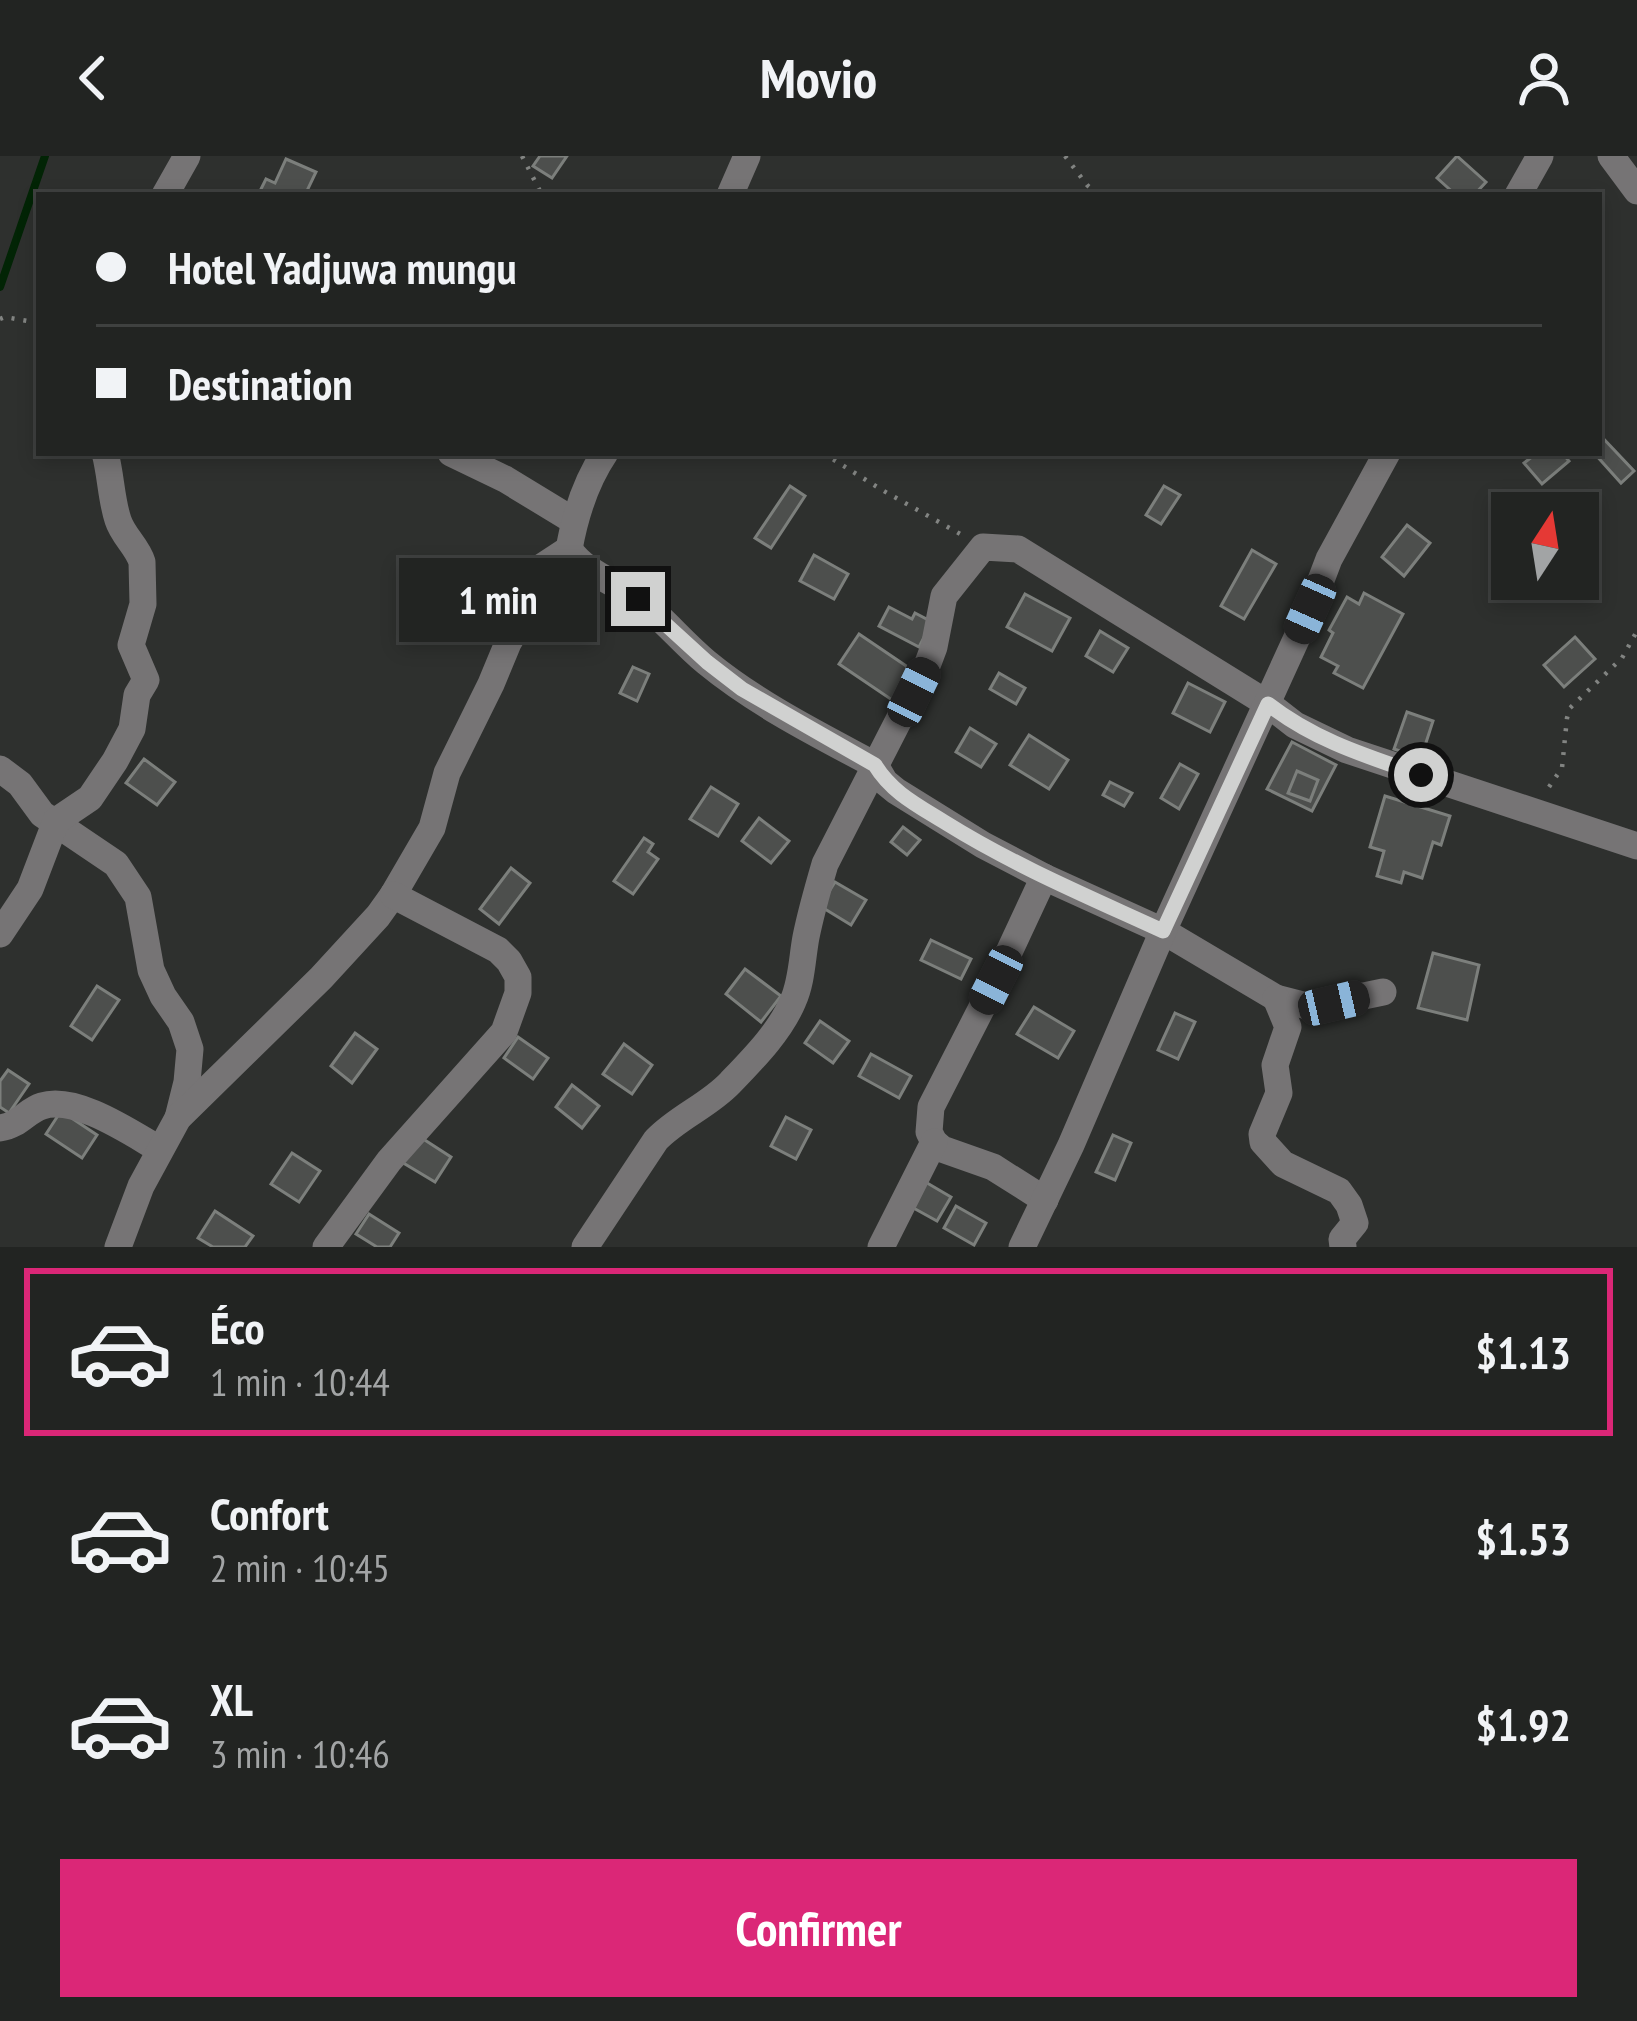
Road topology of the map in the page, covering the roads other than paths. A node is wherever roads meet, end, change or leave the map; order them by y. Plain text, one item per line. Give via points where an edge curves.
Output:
1 (187, 156) edge
2 (747, 156) edge
3 (1540, 156) edge
4 (1610, 156) edge
5 (1637, 191) edge
6 (167, 192) edge
7 (731, 192) edge
8 (1521, 192) edge
9 (106, 456) edge
10 (458, 456) edge
11 (602, 456) edge
12 (1385, 456) edge
13 (572, 535) junction
14 (1268, 704) junction
15 (875, 765) junction
16 (0, 770) edge
17 (90, 798) junction
18 (56, 821) junction
19 (1637, 846) edge
20 (110, 858) junction
21 (1044, 877) junction
22 (393, 895) junction
23 (1163, 931) junction
24 (0, 934) edge
25 (1383, 992) dead end
26 (1276, 998) junction
27 (178, 1118) junction
28 (0, 1128) edge
29 (934, 1142) junction
30 (159, 1149) junction
31 (1045, 1200) junction
32 (118, 1247) edge
33 (326, 1247) edge
34 (585, 1247) edge
35 (881, 1247) edge
36 (1022, 1247) edge
37 (1343, 1247) edge

1 - 6 street
2 - 7 street
3 - 8 street
4 - 5 street
9 - 17 street via 118,520 141,555 143,604 131,645 146,680 132,729
10 - 13 street via 505,479
11 - 13 street
12 - 14 street via 1329,559
13 - 15 street via 573,556 638,599 742,689
13 - 22 street via 530,583 523,617 447,773 432,828
14 - 15 street via 1018,549 983,547 944,596 928,663
14 - 19 street via 1347,750
14 - 23 street
15 - 21 street via 896,791
15 - 34 street via 825,864 784,1018 727,1087 656,1140
16 - 18 street
17 - 18 street
17 - 20 street
18 - 20 street
18 - 24 street via 30,890
20 - 27 street via 138,897 151,970 187,1034
21 - 23 street
21 - 29 street via 931,1107
22 - 27 street
22 - 33 street via 498,950 518,977 518,993 504,1032 388,1161
23 - 26 street
23 - 31 street
25 - 26 street via 1311,1007
26 - 37 street via 1288,1027 1263,1142 1283,1164 1340,1191 1355,1223
27 - 30 street
28 - 30 street via 60,1104
29 - 31 street
29 - 35 street
30 - 32 street
31 - 36 street

